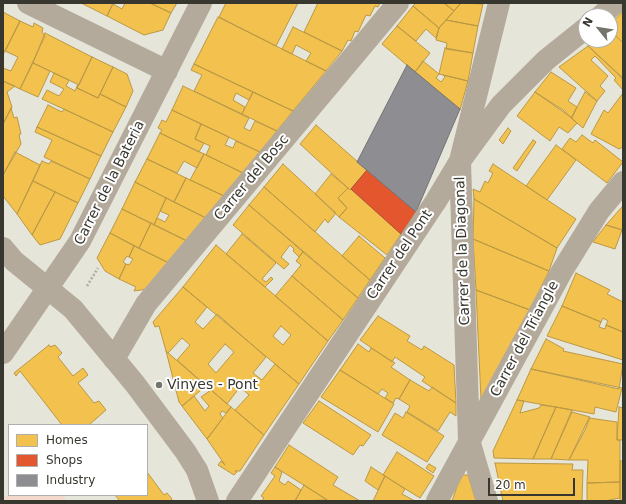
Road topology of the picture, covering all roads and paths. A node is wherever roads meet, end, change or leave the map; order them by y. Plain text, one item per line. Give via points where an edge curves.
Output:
1 (28, 3) edge
2 (201, 3) edge
3 (398, 3) edge
4 (498, 3) edge
5 (578, 34) edge
6 (167, 71) junction
7 (460, 161) junction
8 (623, 182) edge
9 (3, 248) edge
10 (48, 289) junction
11 (3, 353) edge
12 (114, 359) junction
13 (469, 440) junction
14 (208, 501) edge
15 (237, 501) edge
16 (437, 501) edge
17 (487, 501) edge

1 - 6 street
2 - 6 street, Carrer de la Bateria
3 - 12 street, Carrer del Bosc via 146,304
4 - 7 street, Carrer de la Diagonal
5 - 7 street, Carrer del Pont via 546,60 501,105
6 - 10 street, Carrer de la Bateria via 80,241
7 - 13 street, Carrer de la Diagonal
7 - 15 street, Carrer del Pont
8 - 13 street, Carrer del Triangle via 599,211 562,271
9 - 10 street via 14,262
10 - 11 street, Carrer de la Bateria
10 - 12 street via 73,309
12 - 14 street via 185,451 197,470
13 - 16 street, Carrer del Triangle
13 - 17 street, Carrer de la Diagonal

